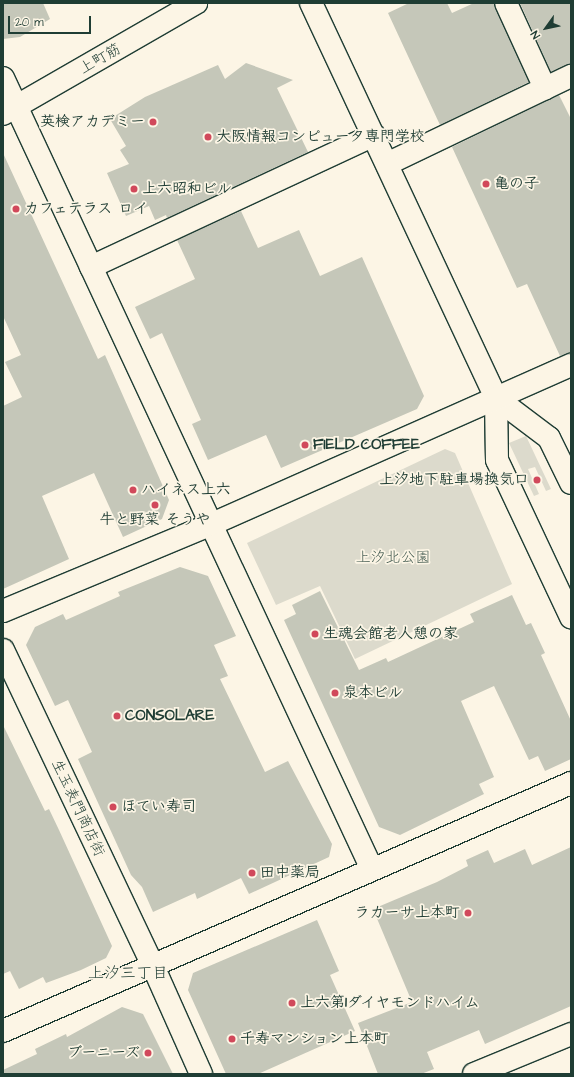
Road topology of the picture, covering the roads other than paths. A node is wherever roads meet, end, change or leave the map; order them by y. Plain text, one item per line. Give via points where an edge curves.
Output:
1 (196, 3) edge
2 (311, 3) edge
3 (506, 3) edge
4 (571, 76) edge
5 (3, 78) edge
6 (545, 88) junction
7 (9, 111) edge
8 (374, 135) junction
9 (387, 164) junction
10 (91, 267) junction
11 (571, 365) edge
12 (496, 398) junction
13 (571, 483) edge
14 (212, 524) junction
15 (3, 611) edge
16 (571, 617) edge
17 (3, 650) edge
18 (571, 782) edge
19 (371, 867) junction
20 (153, 966) junction
21 (3, 1031) edge
22 (571, 1034) edge
23 (201, 1074) edge
24 (474, 1074) edge

1 - 7 street, 上町筋
2 - 8 street
3 - 6 street
4 - 6 street
5 - 7 street
6 - 9 street
7 - 10 street
8 - 9 street
8 - 10 street
9 - 12 street
10 - 14 street
11 - 12 street
12 - 13 street via 549,438
12 - 14 street
12 - 16 street via 497,460
14 - 15 street
14 - 19 street
17 - 20 street, 生玉表門商店街
18 - 19 street
19 - 20 street
20 - 21 street
20 - 23 street, 生玉表門商店街
22 - 24 street

